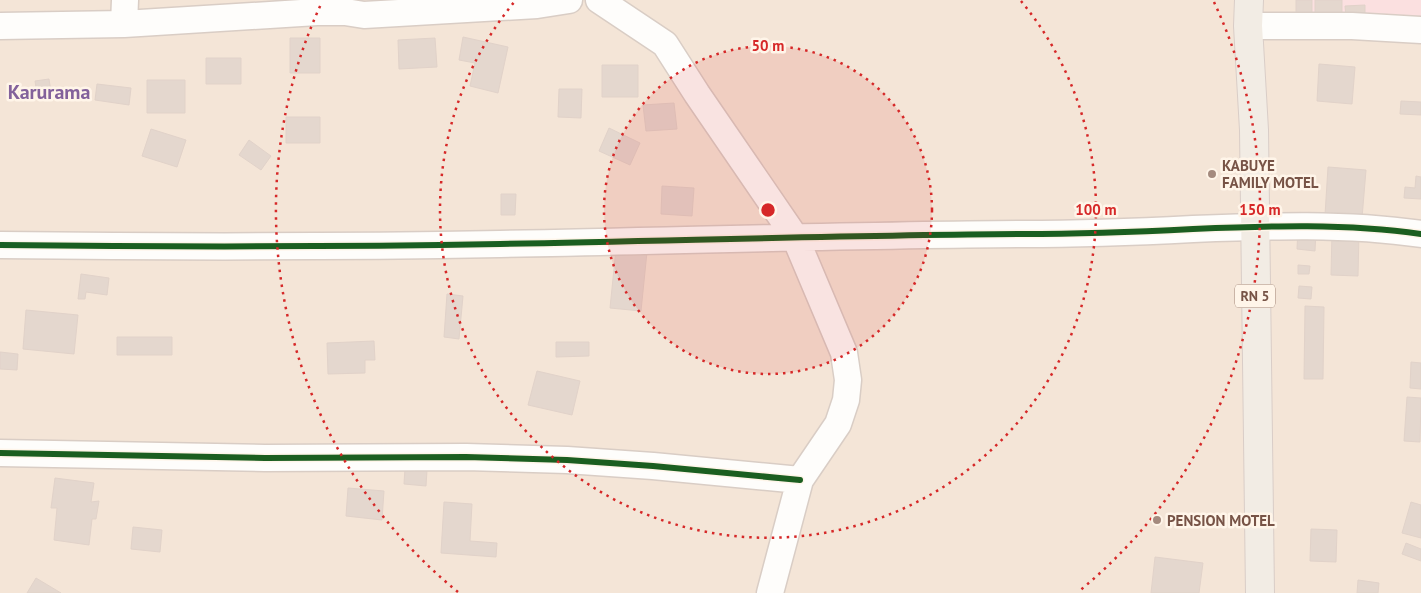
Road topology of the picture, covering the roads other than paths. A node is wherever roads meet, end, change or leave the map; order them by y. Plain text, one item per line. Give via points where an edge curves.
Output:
1 (569, 0) edge
2 (599, 0) edge
3 (345, 6) edge
4 (124, 12) edge
5 (1248, 13) edge
6 (0, 26) edge
7 (1421, 30) edge
8 (1254, 226) junction
9 (1421, 234) edge
10 (795, 237) junction
11 (0, 246) edge
12 (0, 453) edge
13 (800, 480) junction
14 (770, 593) edge
15 (1260, 593) edge

1 - 3 street via 537,5 364,15
2 - 10 street via 665,44
3 - 4 street
4 - 6 street
5 - 7 street via 1352,26
5 - 8 main road, RN 5 / RN 5 via 1254,130
8 - 9 street via 1375,228
8 - 10 street via 1083,234
8 - 15 main road, RN 5 / RN 5
10 - 11 street via 237,247
10 - 13 street via 844,353 848,380 838,424
12 - 13 street via 567,460
13 - 14 street

